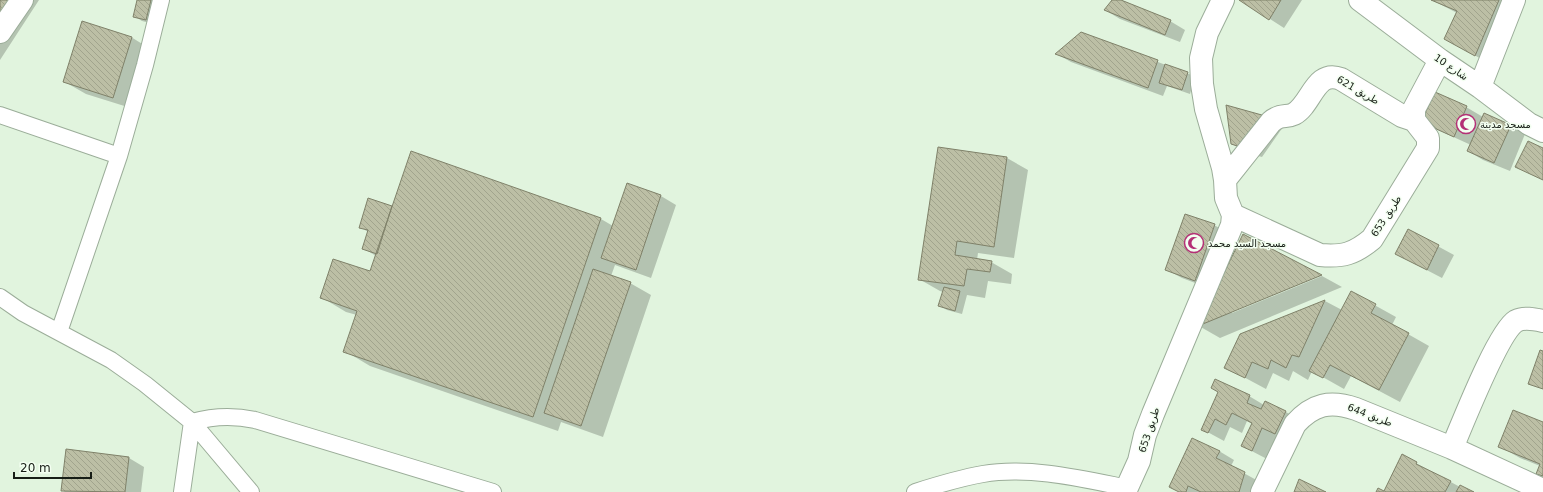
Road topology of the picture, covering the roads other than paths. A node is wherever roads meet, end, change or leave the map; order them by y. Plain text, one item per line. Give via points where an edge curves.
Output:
1 (22, 0) edge
2 (161, 0) edge
3 (1223, 0) edge
4 (1514, 0) edge
5 (1365, 1) edge
6 (0, 32) edge
7 (1440, 60) junction
8 (1480, 87) junction
9 (0, 115) edge
10 (1414, 120) junction
11 (1543, 131) edge
12 (119, 156) junction
13 (1226, 180) junction
14 (1233, 216) junction
15 (0, 297) edge
16 (1543, 321) edge
17 (59, 332) junction
18 (192, 422) junction
19 (1452, 448) junction
20 (1543, 490) edge
21 (1130, 491) edge
22 (182, 492) edge
23 (251, 492) edge
24 (493, 492) edge
25 (915, 492) edge
26 (1262, 492) edge

1 - 6 street
2 - 12 lane
3 - 13 street via 1207,33 1201,58 1206,109
4 - 8 street
5 - 7 street, شارع 10
7 - 8 street, شارع 10
7 - 10 street via 1414,109
8 - 11 street, شارع 10 via 1529,124
9 - 12 lane
10 - 13 street, طريق 621 via 1402,116 1340,78 1328,77 1320,82 1297,112 1278,116 1271,122
10 - 14 street, طريق 653 via 1428,138 1428,148 1372,239 1361,248 1341,256 1320,255
12 - 17 lane
13 - 14 street via 1226,198
14 - 21 street, طريق 653 via 1229,234 1145,435
15 - 17 lane
16 - 19 street via 1531,318 1516,321 1507,330
17 - 18 lane via 111,360
18 - 22 lane
18 - 23 lane
18 - 24 lane via 217,417 255,420
19 - 20 street, طريق 644
19 - 26 street, طريق 644 via 1345,405 1322,405 1302,416 1295,424
21 - 25 lane via 1090,481 1015,472 984,474

